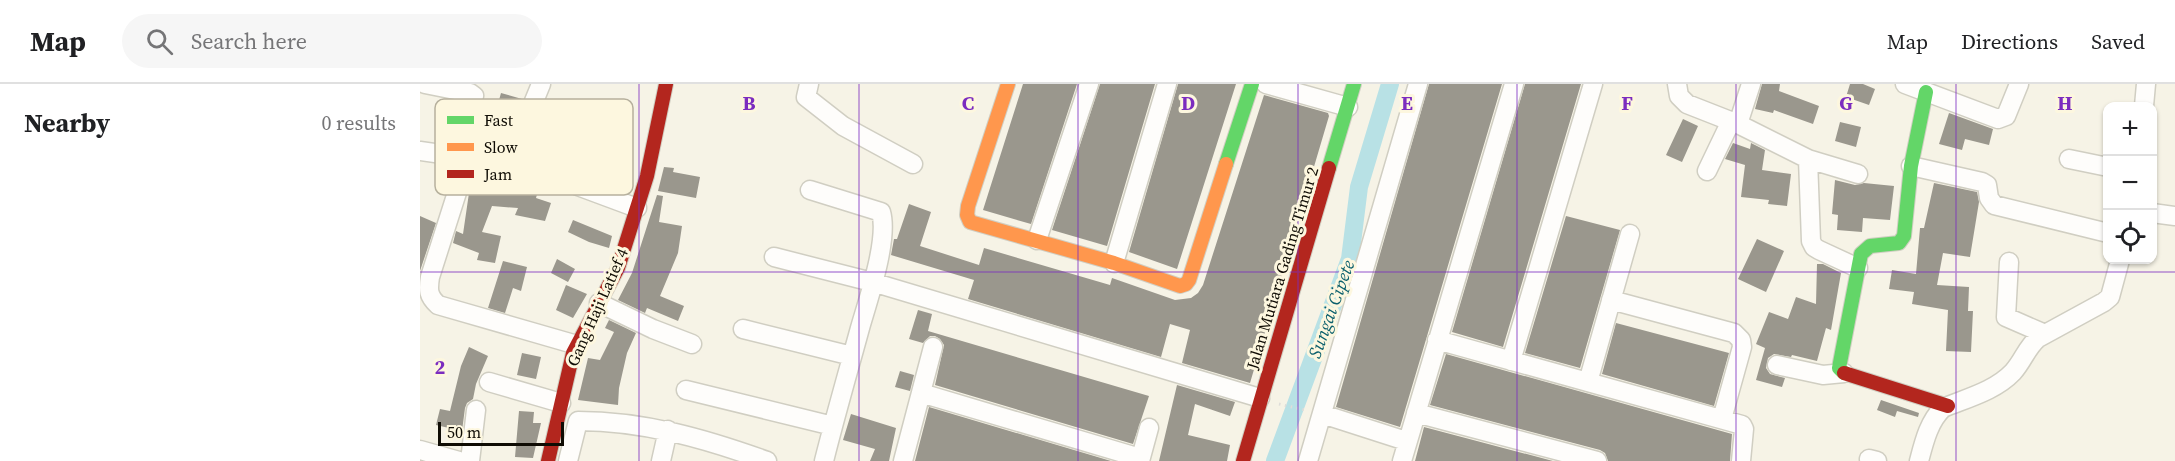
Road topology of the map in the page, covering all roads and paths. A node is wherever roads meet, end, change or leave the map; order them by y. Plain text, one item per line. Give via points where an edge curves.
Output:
1 (425, 84) edge
2 (541, 84) edge
3 (666, 84) edge
4 (809, 84) edge
5 (1008, 84) edge
6 (1089, 84) edge
7 (1167, 84) edge
8 (1252, 84) edge
9 (1266, 84) edge
10 (1354, 84) edge
11 (1418, 84) edge
12 (1514, 84) edge
13 (1593, 84) edge
14 (1677, 84) edge
15 (1751, 84) edge
16 (1905, 84) edge
17 (2019, 84) edge
18 (2146, 84) edge
19 (1926, 92) junction
20 (473, 99) edge
21 (535, 99) edge
22 (2144, 102) edge
23 (1348, 107) junction
24 (1734, 122) junction
25 (420, 151) edge
26 (435, 153) edge
27 (1808, 159) junction
28 (2069, 159) dead end
29 (913, 164) dead end
30 (1911, 166) junction
31 (2103, 166) edge
32 (1707, 171) dead end
33 (1858, 174) dead end
34 (810, 190) dead end
35 (452, 195) edge
36 (602, 195) edge
37 (637, 208) junction
38 (2157, 214) edge
39 (2175, 216) edge
40 (2103, 232) edge
41 (1630, 234) dead end
42 (1037, 240) junction
43 (774, 257) dead end
44 (2009, 262) dead end
45 (1114, 263) junction
46 (2119, 264) edge
47 (1858, 268) junction
48 (872, 282) junction
49 (1611, 300) junction
50 (599, 303) junction
51 (742, 330) dead end
52 (2044, 334) junction
53 (1437, 340) junction
54 (692, 344) dead end
55 (577, 345) junction
56 (933, 347) dead end
57 (852, 356) junction
58 (1511, 361) junction
59 (1777, 364) dead end
60 (1844, 373) junction
61 (489, 382) dead end
62 (1588, 382) junction
63 (686, 390) dead end
64 (921, 393) junction
65 (1265, 400) junction
66 (561, 403) junction
67 (1948, 406) junction
68 (476, 411) dead end
69 (1314, 412) junction
70 (1416, 413) junction
71 (1722, 419) junction
72 (833, 426) junction
73 (1149, 428) dead end
74 (668, 430) junction
75 (1406, 441) junction
76 (420, 450) edge
77 (746, 457) edge
78 (1140, 460) edge
79 (459, 461) edge
80 (470, 461) edge
81 (548, 461) edge
82 (568, 461) edge
83 (661, 461) edge
84 (767, 461) edge
85 (824, 461) edge
86 (903, 461) edge
87 (1243, 461) edge
88 (1308, 461) edge
89 (1402, 461) edge
90 (1597, 461) edge
91 (1741, 461) edge
92 (1919, 461) edge

1 - 20 street via 470,93
2 - 21 street
3 - 37 street, Gang Haji Latief 4
4 - 29 street via 806,97 843,126
5 - 42 street via 967,215 970,222
6 - 42 street
7 - 45 street
8 - 45 street via 1190,280 1180,286
9 - 23 street
10 - 23 street, Jalan Mutiara Gading Timur 2
11 - 69 street
12 - 53 street
13 - 58 street
14 - 24 street via 1679,96 1687,104
15 - 24 street
16 - 19 street
17 - 19 street via 2002,118
18 - 22 street
19 - 30 street
23 - 65 street, Jalan Mutiara Gading Timur 2
24 - 27 street
24 - 32 street
25 - 26 street
27 - 33 street
27 - 47 street via 1811,241 1819,250
28 - 31 street
30 - 40 street via 1982,182 1987,185 1994,205
30 - 47 street via 1902,240 1866,249
34 - 48 street via 881,212 883,231
35 - 55 street via 430,277 430,298 438,304
36 - 37 street
37 - 50 street, Gang Haji Latief 4 via 618,268
38 - 39 street
41 - 49 street
42 - 45 street
43 - 48 street
44 - 52 street via 2006,317
46 - 52 street via 2110,297
47 - 60 street via 1839,368
48 - 57 street
48 - 65 street
49 - 62 street
49 - 71 street via 1738,336 1742,347
50 - 54 street
50 - 55 street, Gang Haji Latief 4
51 - 57 street
52 - 67 street via 2031,344 2010,375 1987,390
53 - 58 street
53 - 70 street
55 - 66 street, Gang Haji Latief 4
56 - 64 street
57 - 72 street
58 - 62 street
59 - 60 street via 1823,375
60 - 67 street
61 - 66 street
62 - 71 street
63 - 72 street
64 - 78 street
64 - 86 street
65 - 69 path
65 - 87 street, Jalan Mutiara Gading Timur 2
66 - 81 street, Gang Haji Latief 4
67 - 92 street via 1938,412 1931,424
68 - 80 street
69 - 75 street
69 - 88 street
70 - 75 street
70 - 90 street
71 - 91 street via 1744,429
72 - 85 street
73 - 78 street
74 - 77 street via 707,440
74 - 82 street via 578,421
74 - 83 street
75 - 89 street
76 - 79 street
77 - 84 street

